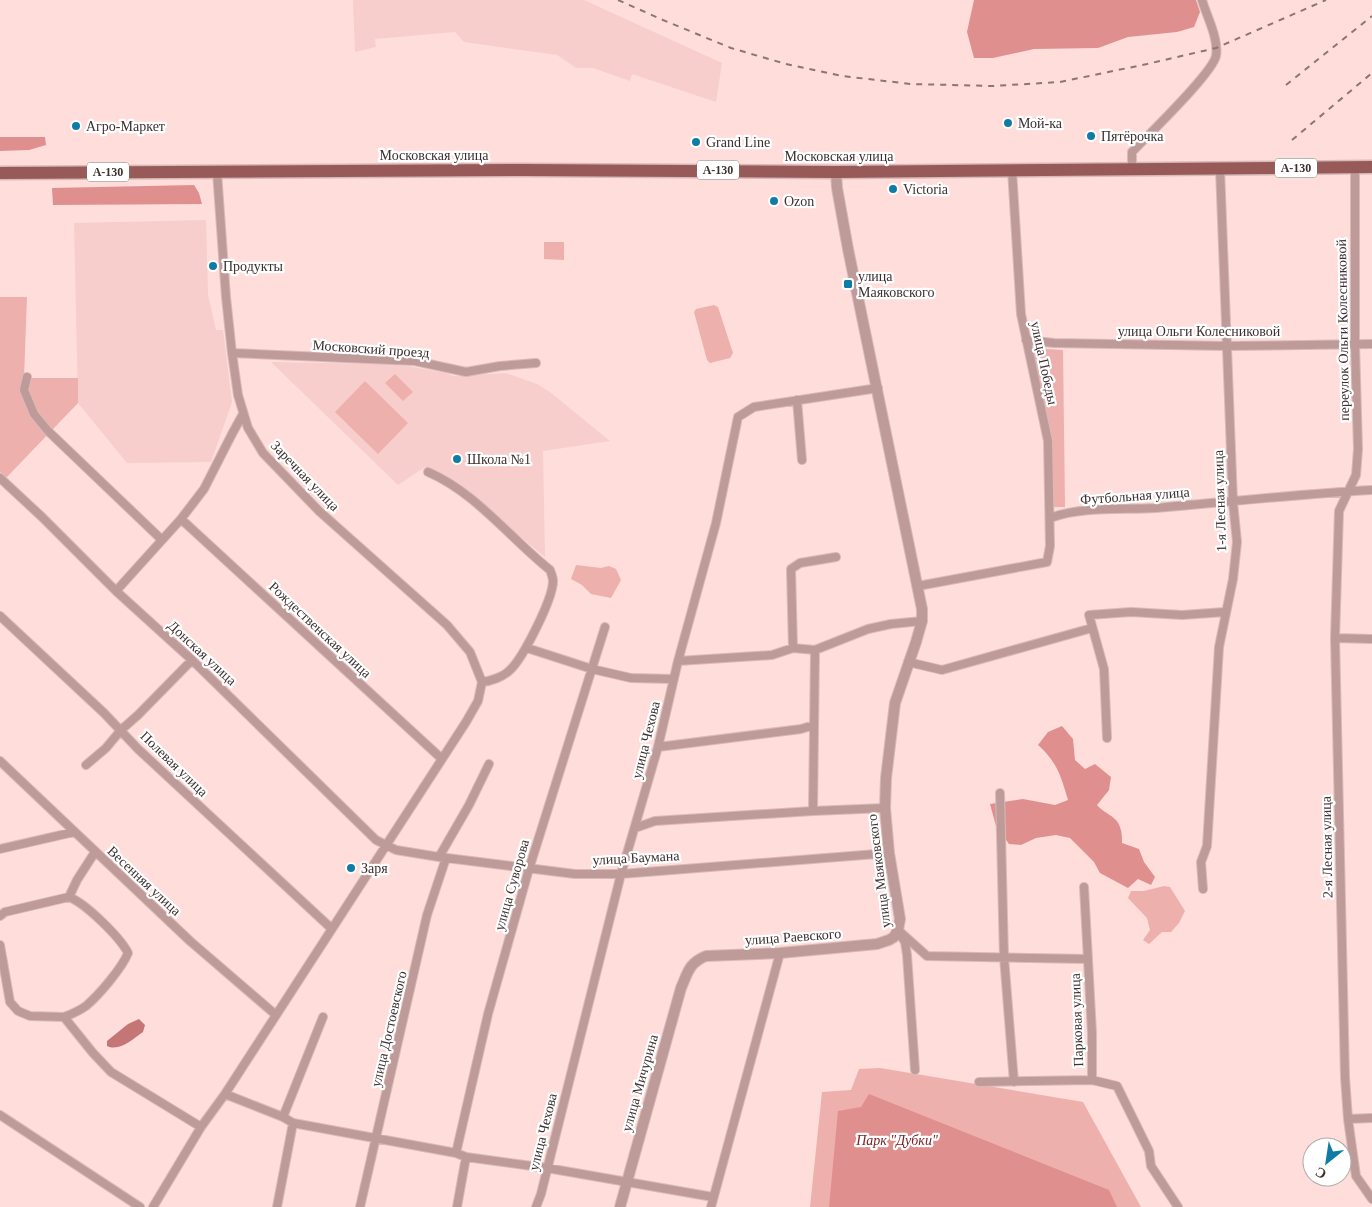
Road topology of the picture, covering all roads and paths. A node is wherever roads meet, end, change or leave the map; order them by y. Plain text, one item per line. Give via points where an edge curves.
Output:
1 (1202, 0) edge
2 (1355, 167) junction
3 (1372, 167) edge
4 (1132, 169) junction
5 (1220, 169) junction
6 (1012, 170) junction
7 (216, 172) junction
8 (836, 172) junction
9 (0, 173) edge
10 (1026, 340) junction
11 (1372, 344) edge
12 (1355, 345) junction
13 (1227, 346) junction
14 (232, 353) junction
15 (536, 363) dead end
16 (27, 377) dead end
17 (878, 388) junction
18 (797, 400) junction
19 (243, 414) junction
20 (802, 460) dead end
21 (428, 472) dead end
22 (1, 480) edge
23 (1372, 490) edge
24 (1349, 491) junction
25 (1233, 502) junction
26 (1050, 518) junction
27 (181, 519) junction
28 (161, 539) junction
29 (836, 557) dead end
30 (918, 586) junction
31 (116, 590) junction
32 (1225, 612) junction
33 (0, 616) edge
34 (922, 621) junction
35 (604, 627) dead end
36 (1092, 628) junction
37 (1335, 638) junction
38 (1372, 639) edge
39 (527, 648) junction
40 (792, 648) junction
41 (815, 650) junction
42 (192, 660) junction
43 (678, 660) junction
44 (908, 662) junction
45 (592, 669) junction
46 (673, 679) junction
47 (482, 682) junction
48 (814, 724) junction
49 (121, 730) junction
50 (1107, 738) dead end
51 (658, 746) junction
52 (442, 760) junction
53 (0, 761) edge
54 (489, 764) dead end
55 (86, 765) dead end
56 (1000, 793) dead end
57 (885, 808) junction
58 (813, 811) junction
59 (636, 828) junction
60 (74, 832) junction
61 (386, 845) junction
62 (0, 849) edge
63 (95, 852) junction
64 (889, 853) junction
65 (443, 857) junction
66 (529, 869) junction
67 (621, 874) junction
68 (1084, 887) dead end
69 (1203, 889) dead end
70 (69, 897) junction
71 (0, 916) edge
72 (332, 929) junction
73 (898, 930) junction
74 (0, 945) edge
75 (780, 953) junction
76 (1004, 957) junction
77 (1088, 959) junction
78 (689, 968) joint
79 (276, 1015) junction
80 (323, 1016) dead end
81 (64, 1017) junction
82 (914, 1070) dead end
83 (1092, 1080) junction
84 (979, 1082) dead end
85 (1014, 1082) junction
86 (225, 1094) junction
87 (0, 1115) edge
88 (283, 1117) junction
89 (1372, 1118) edge
90 (1348, 1119) junction
91 (293, 1123) junction
92 (201, 1127) junction
93 (376, 1138) junction
94 (456, 1153) junction
95 (466, 1157) junction
96 (547, 1168) junction
97 (627, 1181) junction
98 (713, 1197) junction
99 (1372, 1199) edge
100 (140, 1207) edge
101 (153, 1207) edge
102 (277, 1207) edge
103 (360, 1207) edge
104 (457, 1207) edge
105 (536, 1207) edge
106 (620, 1207) edge
107 (711, 1207) edge
108 (1178, 1207) edge

1 - 4 street via 1216,48 1213,65 1132,152
2 - 3 main road, Московская улица / А-130
2 - 5 main road, Московская улица / А-130
2 - 12 street, переулок Ольги Колесниковой
4 - 5 main road, Московская улица / А-130
4 - 6 main road, Московская улица / А-130
5 - 13 street, 1-я Лесная улица
6 - 8 main road, Московская улица / А-130
6 - 10 street, улица Победы via 1020,304
7 - 8 main road, Московская улица / А-130
7 - 9 main road, А-130
7 - 14 street, Заречная улица
8 - 17 street, улица Маяковского via 848,249
10 - 13 street, улица Ольги Колесниковой
10 - 26 street, улица Победы via 1048,441
11 - 12 street, улица Ольги Колесниковой
12 - 13 street, улица Ольги Колесниковой
12 - 24 street, переулок Ольги Колесниковой via 1358,450 1356,475
13 - 25 street, 1-я Лесная улица
14 - 15 street, Московский проезд via 415,362 466,372
14 - 19 street, Заречная улица
16 - 28 street via 24,390 34,414 48,431
17 - 18 street, улица Чехова
17 - 30 street, улица Маяковского
18 - 20 street
18 - 43 street, улица Чехова via 754,407 738,417 716,523
19 - 27 street via 204,489
19 - 47 street, Заречная улица via 263,453 319,511 447,625 470,652
21 - 39 street via 447,480 550,570 554,580 551,591
22 - 31 street, Донская улица
23 - 24 street, Футбольная улица
24 - 25 street, Футбольная улица
24 - 37 street, 2-я Лесная улица via 1339,511
25 - 26 street, Футбольная улица via 1087,511
25 - 32 street, 1-я Лесная улица via 1237,542
26 - 30 street, улица Победы via 1047,562
27 - 28 street
27 - 52 street, Рождественская улица
28 - 31 street
29 - 40 street via 800,563 790,569
30 - 34 street, улица Маяковского
31 - 42 street, Донская улица
32 - 36 street via 1089,615
32 - 69 street, 1-я Лесная улица via 1219,647 1207,846 1201,862
33 - 49 street, Полевая улица
34 - 41 street via 868,629
34 - 44 street, улица Маяковского
35 - 45 street, улица Суворова
36 - 44 street via 942,670
36 - 50 street via 1104,669
37 - 38 street
37 - 90 street, 2-я Лесная улица
39 - 45 street
39 - 47 street via 509,671 491,682
40 - 41 street
40 - 43 street via 772,654
41 - 48 street
42 - 49 street
42 - 61 street, Донская улица via 376,840
43 - 46 street, улица Чехова
44 - 57 street, улица Маяковского via 895,703
45 - 46 street via 631,678
45 - 66 street, улица Суворова
46 - 51 street, улица Чехова
47 - 52 street via 478,701
48 - 51 street via 801,729
48 - 58 street
49 - 55 street
49 - 72 street, Полевая улица
51 - 59 street, улица Чехова
52 - 61 street
53 - 60 street, Весенняя улица
54 - 65 street, улица Достоевского
56 - 76 street
57 - 58 street
57 - 64 street, улица Маяковского
58 - 59 street via 655,821
59 - 67 street, улица Чехова
60 - 62 street
60 - 63 street, Весенняя улица
61 - 65 street, улица Баумана via 396,850
61 - 72 street
63 - 70 street
63 - 79 street, Весенняя улица via 190,941
64 - 67 street, улица Баумана
64 - 73 street, улица Маяковского via 900,919
65 - 66 street, улица Баумана
65 - 93 street, улица Достоевского
66 - 67 street, улица Баумана
66 - 94 street, улица Суворова via 488,1014
67 - 96 street, улица Чехова
68 - 77 street, Парковая улица
70 - 71 street via 5,912
70 - 81 street via 77,900 123,943 128,953 93,998
72 - 79 street
73 - 75 street, улица Раевского via 894,937 876,944
73 - 76 street via 927,956
73 - 82 street, улица Маяковского via 905,942 907,955
74 - 81 street via 10,1002 30,1016
75 - 78 street, улица Раевского via 706,956
75 - 98 street
76 - 77 street
76 - 85 street
77 - 83 street, Парковая улица
78 - 97 street, улица Мичурина
79 - 86 street
80 - 88 street
81 - 92 street via 111,1072
83 - 85 street
83 - 108 street, Парковая улица via 1117,1086 1149,1151 1151,1166
84 - 85 street
86 - 88 street
86 - 92 street
87 - 100 street
88 - 91 street
89 - 90 street
90 - 99 street, 2-я Лесная улица via 1356,1176
91 - 93 street
91 - 102 street
92 - 101 street
93 - 94 street
93 - 103 street, улица Достоевского
94 - 95 street
95 - 96 street
95 - 104 street
96 - 97 street
96 - 105 street, улица Чехова
97 - 98 street
97 - 106 street, улица Мичурина
98 - 107 street

